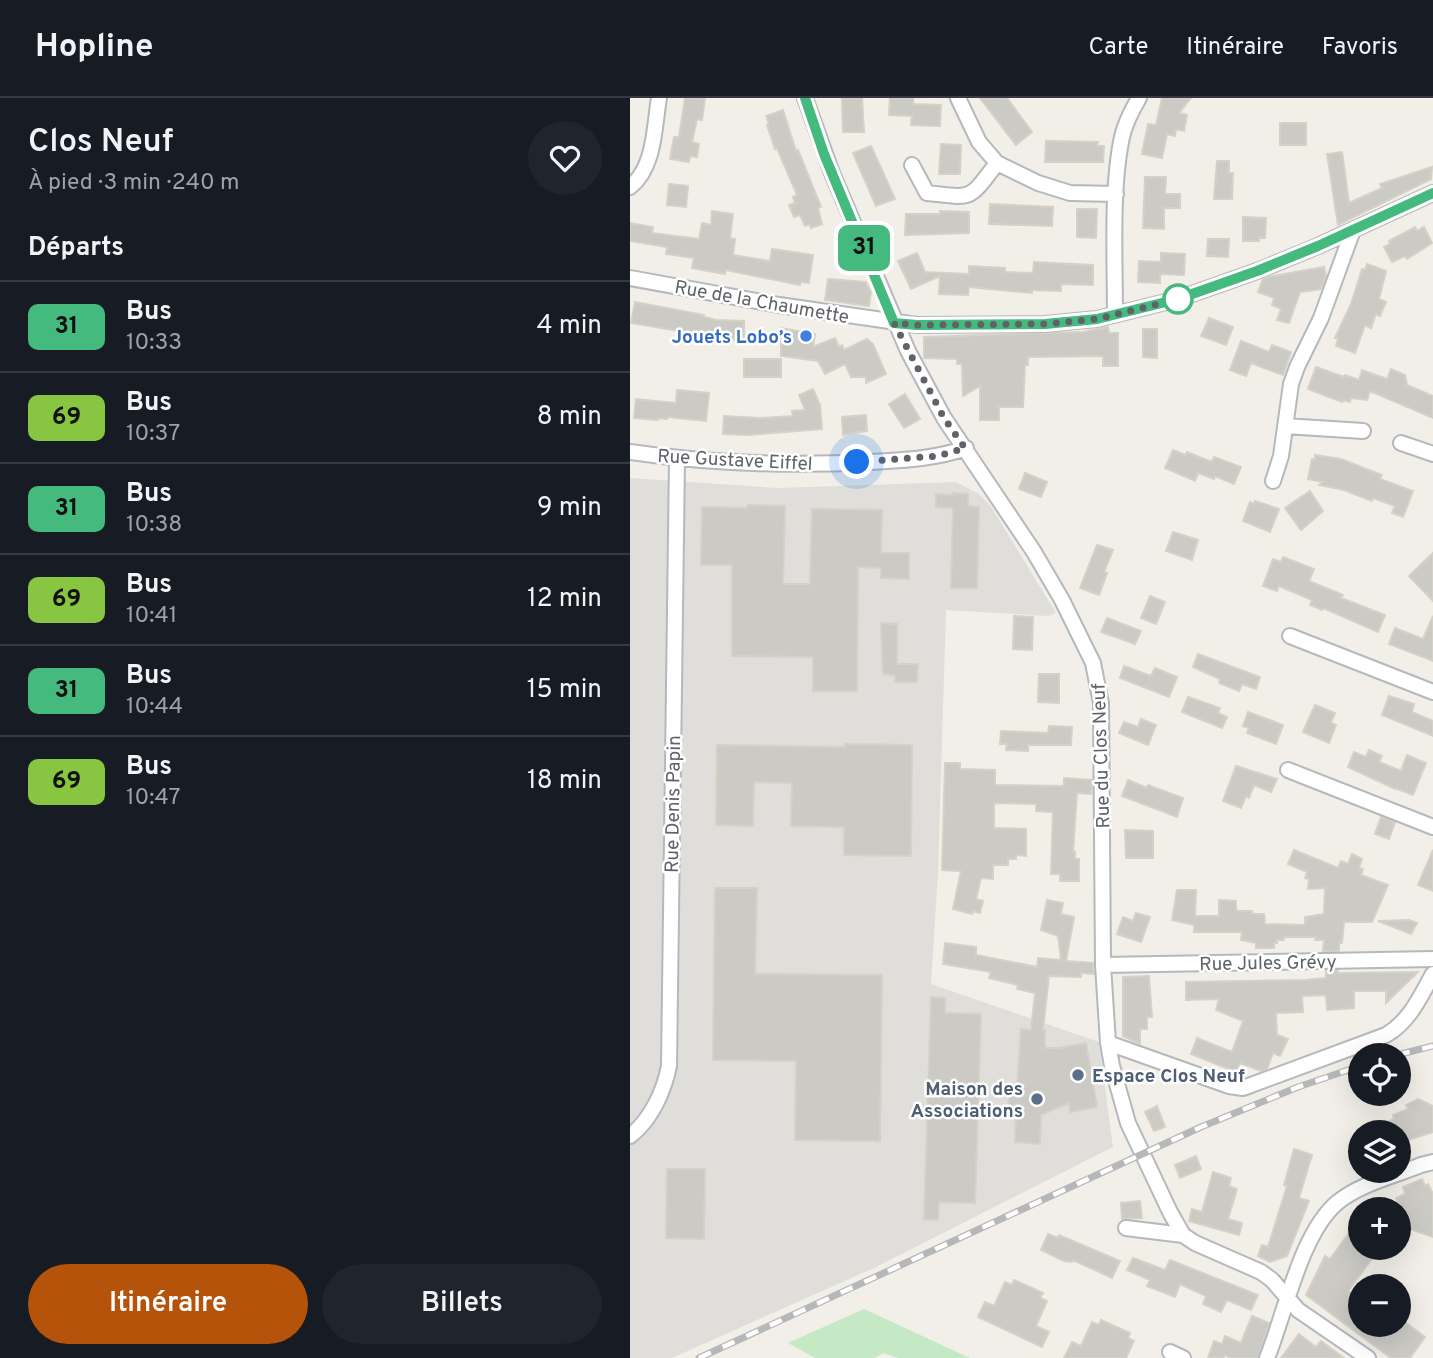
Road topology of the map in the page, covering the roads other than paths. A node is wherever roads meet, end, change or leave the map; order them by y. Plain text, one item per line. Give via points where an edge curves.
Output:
1 (659, 98) edge
2 (805, 98) edge
3 (958, 98) edge
4 (1139, 98) edge
5 (997, 163) junction
6 (912, 165) dead end
7 (630, 187) edge
8 (1433, 193) edge
9 (1116, 194) junction
10 (1353, 230) junction
11 (630, 278) edge
12 (1115, 314) junction
13 (894, 323) junction
14 (1285, 426) junction
15 (1363, 431) dead end
16 (1401, 443) dead end
17 (965, 448) junction
18 (630, 452) edge
19 (1433, 454) edge
20 (677, 459) junction
21 (1273, 481) dead end
22 (1290, 636) dead end
23 (1433, 692) edge
24 (1287, 769) dead end
25 (1433, 827) edge
26 (1433, 959) edge
27 (1103, 965) junction
28 (1433, 974) edge
29 (1108, 1043) junction
30 (630, 1136) edge
31 (1433, 1162) edge
32 (1126, 1228) dead end
33 (1183, 1235) junction
34 (1288, 1299) junction
35 (1267, 1358) edge
36 (1368, 1358) edge

1 - 7 street via 649,161
2 - 13 street, Rue du Clos Neuf
3 - 5 street via 979,142
4 - 9 street via 1122,137
5 - 6 street via 975,192 965,197 927,193
5 - 9 street via 1070,194
8 - 10 street, Rue de la Chaumette
9 - 12 street
10 - 12 street, Rue de la Chaumette via 1237,279
10 - 14 street via 1297,367
11 - 13 street, Rue de la Chaumette
12 - 13 street, Rue de la Chaumette via 1045,324
13 - 17 street, Rue du Clos Neuf
14 - 15 street
14 - 21 street
16 - 19 street
17 - 20 street, Rue Gustave Eiffel via 938,456 834,464
17 - 27 street, Rue du Clos Neuf via 1034,552 1087,647 1097,675 1102,741
18 - 20 street, Rue Gustave Eiffel
20 - 30 street, Rue Denis Papin via 668,1066 655,1105
22 - 23 street
24 - 25 street
26 - 27 street, Rue Jules Grévy
27 - 29 street, Rue du Clos Neuf
28 - 29 street via 1404,1023 1386,1035 1243,1088
29 - 33 street, Rue du Clos Neuf via 1119,1097
31 - 34 street via 1351,1193 1329,1210 1308,1245
32 - 33 street
33 - 34 street via 1261,1272
34 - 35 street
34 - 36 street

